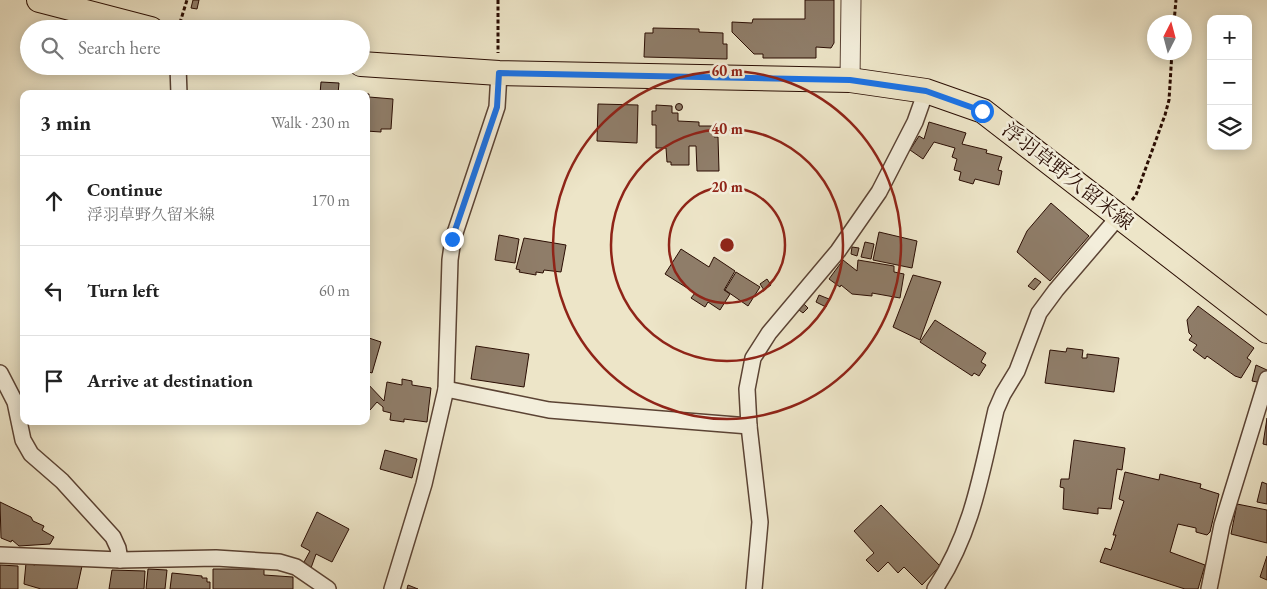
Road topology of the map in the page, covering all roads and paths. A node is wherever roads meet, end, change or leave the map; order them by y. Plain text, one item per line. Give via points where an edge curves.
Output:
1 (39, 0) edge
2 (187, 0) edge
3 (498, 0) edge
4 (851, 0) edge
5 (1176, 0) edge
6 (1175, 15) edge
7 (116, 20) edge
8 (181, 20) edge
9 (1172, 60) edge
10 (370, 65) edge
11 (499, 73) junction
12 (178, 75) edge
13 (850, 80) junction
14 (179, 90) edge
15 (926, 91) junction
16 (1120, 215) junction
17 (1267, 331) edge
18 (0, 373) edge
19 (1267, 379) edge
20 (446, 389) junction
21 (19, 401) edge
22 (21, 425) edge
23 (749, 426) junction
24 (0, 555) edge
25 (120, 560) junction
26 (328, 589) edge
27 (392, 589) edge
28 (754, 589) edge
29 (935, 589) edge
30 (1209, 589) edge

1 - 7 main road
2 - 8 path
3 - 11 path
4 - 13 street
5 - 6 path
9 - 16 path via 1165,115 1136,195
10 - 11 main road, 浮羽草野久留米線
11 - 13 main road, 浮羽草野久留米線
11 - 20 street via 497,107 452,239
12 - 14 street
13 - 15 main road, 浮羽草野久留米線
15 - 16 main road, 浮羽草野久留米線 via 982,111
15 - 23 street via 915,122 879,192 838,251 769,333 753,358 747,389
16 - 17 main road, 浮羽草野久留米線
16 - 29 street via 1039,313 1017,372 996,410 964,538
18 - 21 street
19 - 30 street via 1222,525
20 - 23 street via 549,410
20 - 27 street via 424,484
22 - 25 street via 23,440 31,454 62,481 113,537
23 - 28 street via 760,522
24 - 25 street
25 - 26 street via 216,558 279,562 296,567

